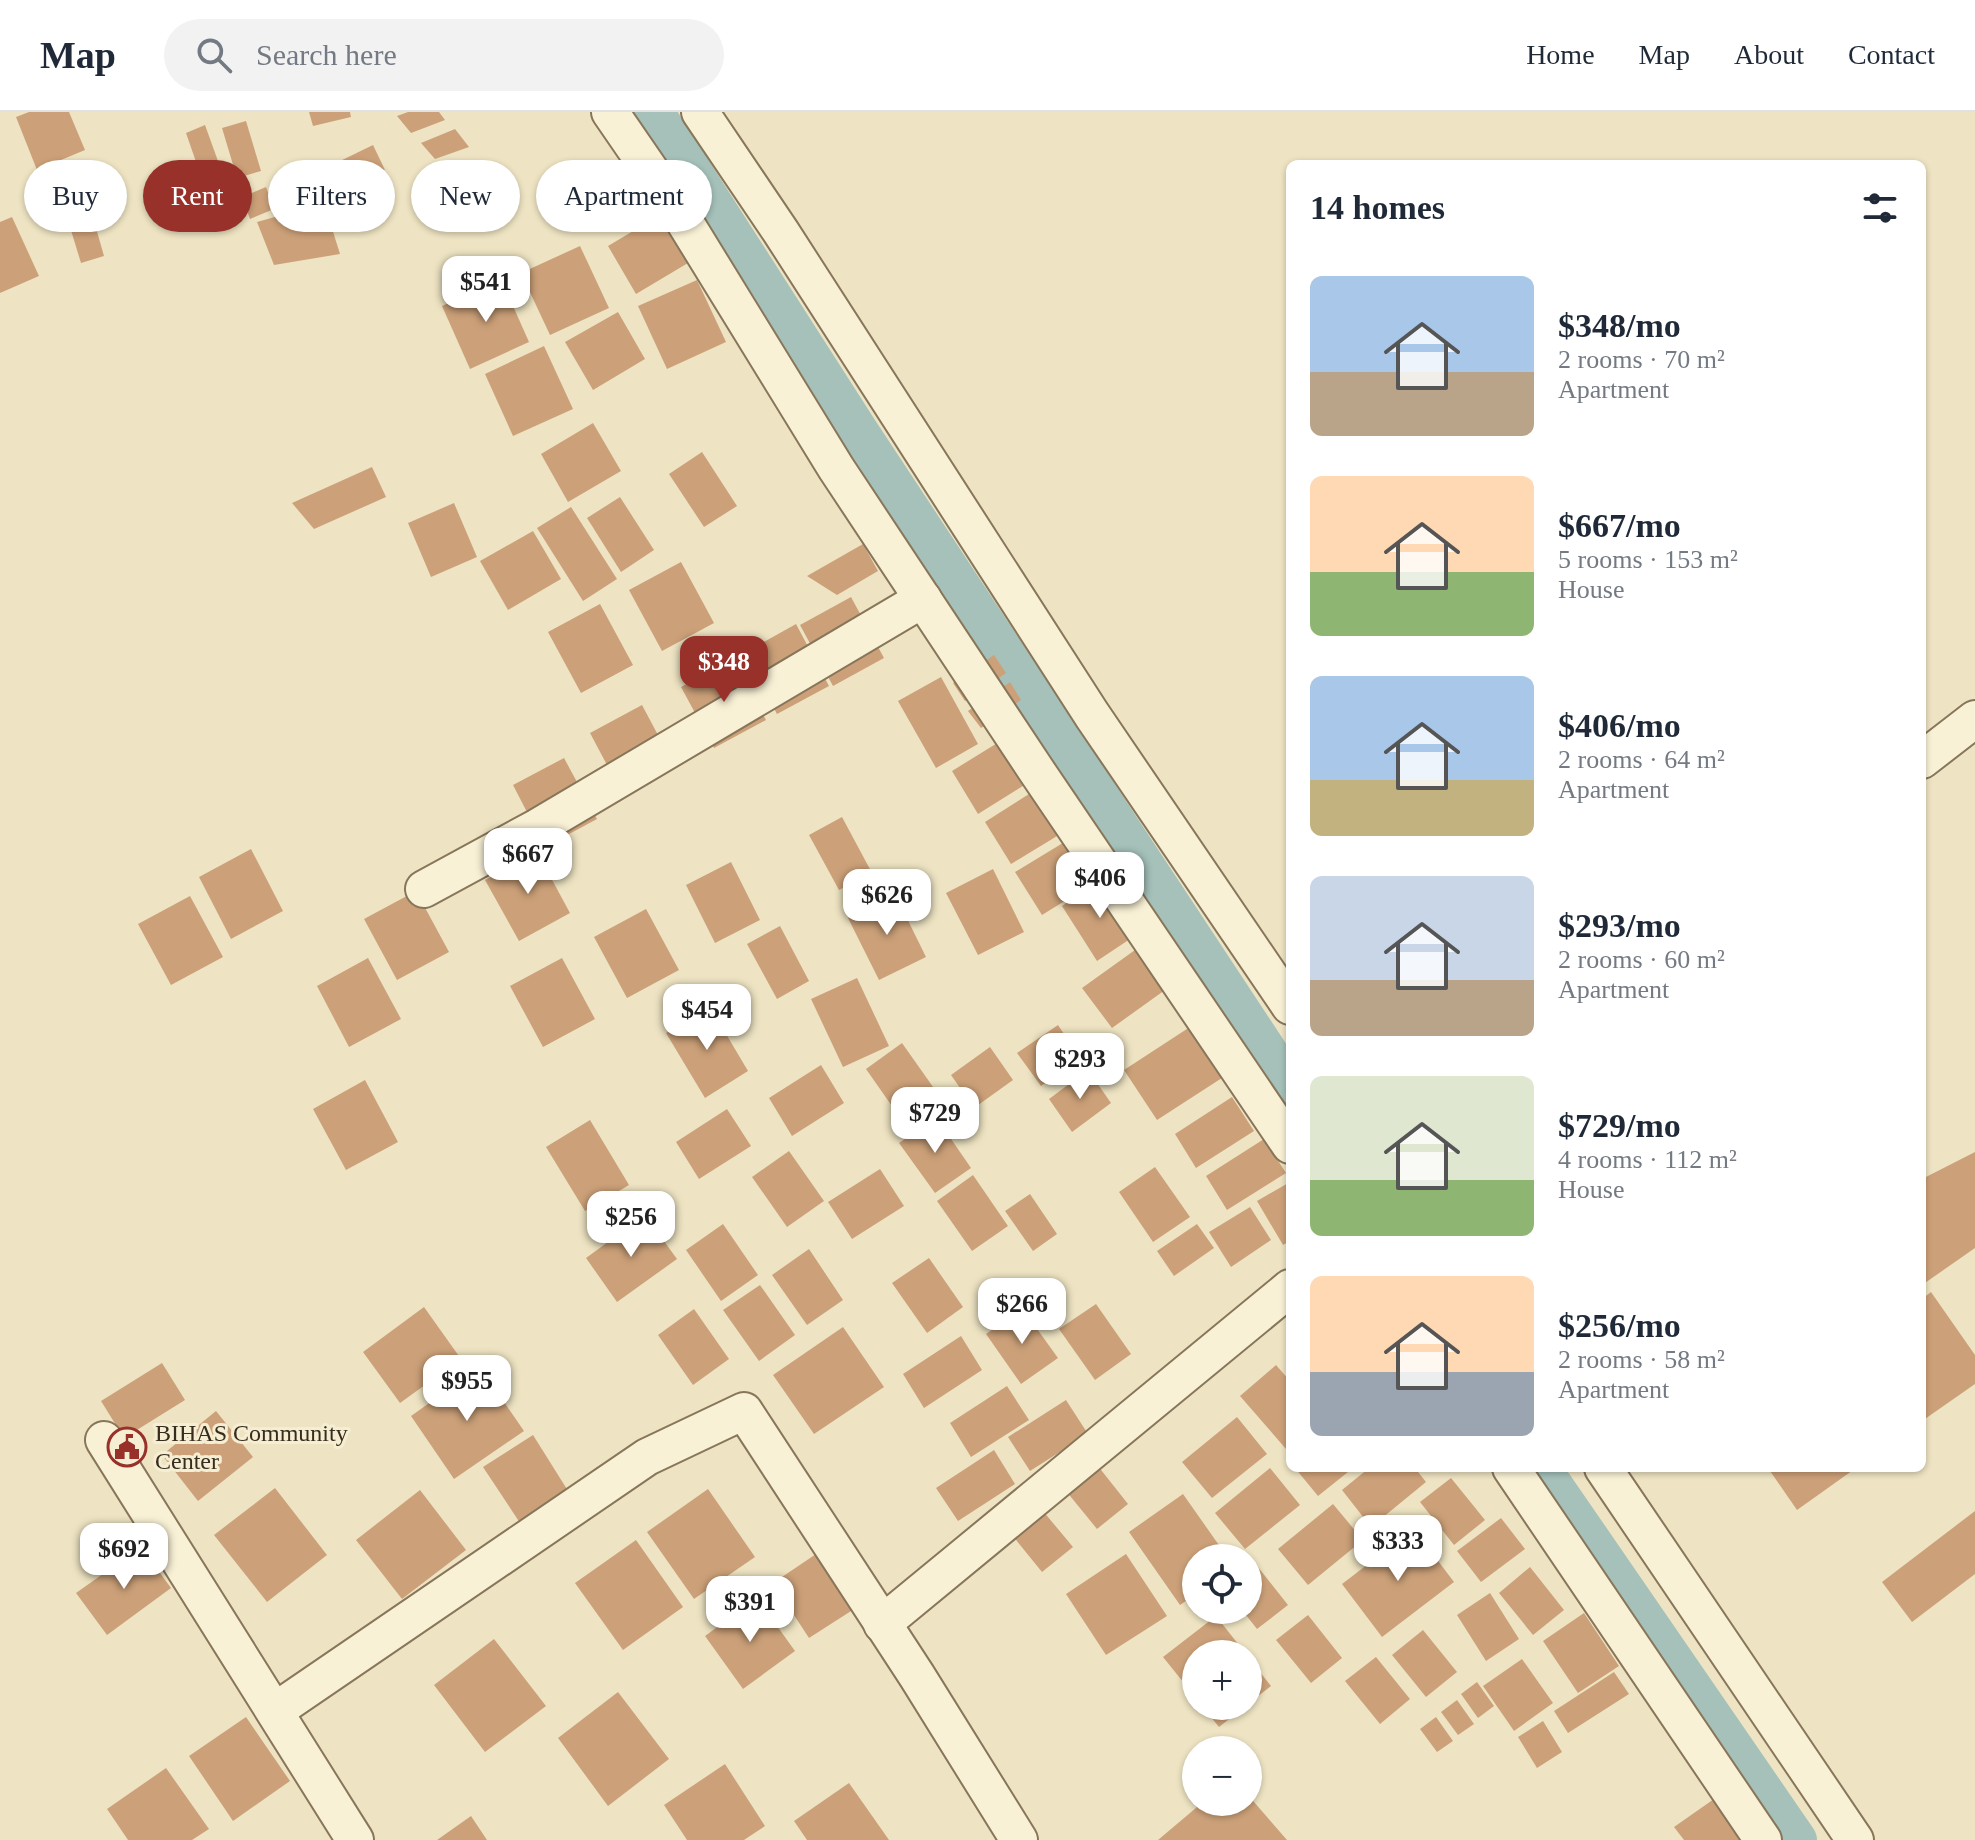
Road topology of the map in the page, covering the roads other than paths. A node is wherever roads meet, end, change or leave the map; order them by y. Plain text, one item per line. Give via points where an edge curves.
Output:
1 (610, 112) edge
2 (700, 112) edge
3 (923, 599) junction
4 (1975, 719) edge
5 (1926, 757) edge
6 (424, 889) dead end
7 (1286, 1000) edge
8 (1286, 1139) edge
9 (1286, 1291) edge
10 (104, 1440) dead end
11 (1514, 1472) edge
12 (1606, 1472) edge
13 (882, 1624) junction
14 (275, 1711) junction
15 (355, 1840) edge
16 (1019, 1840) edge
17 (1763, 1840) edge
18 (1855, 1840) edge

1 - 3 street
2 - 7 street via 1092,715
3 - 6 street
3 - 8 street
4 - 5 street
9 - 13 street
10 - 14 street
11 - 17 street
12 - 18 street
13 - 14 street via 744,1411 647,1457
13 - 16 street
14 - 15 street

